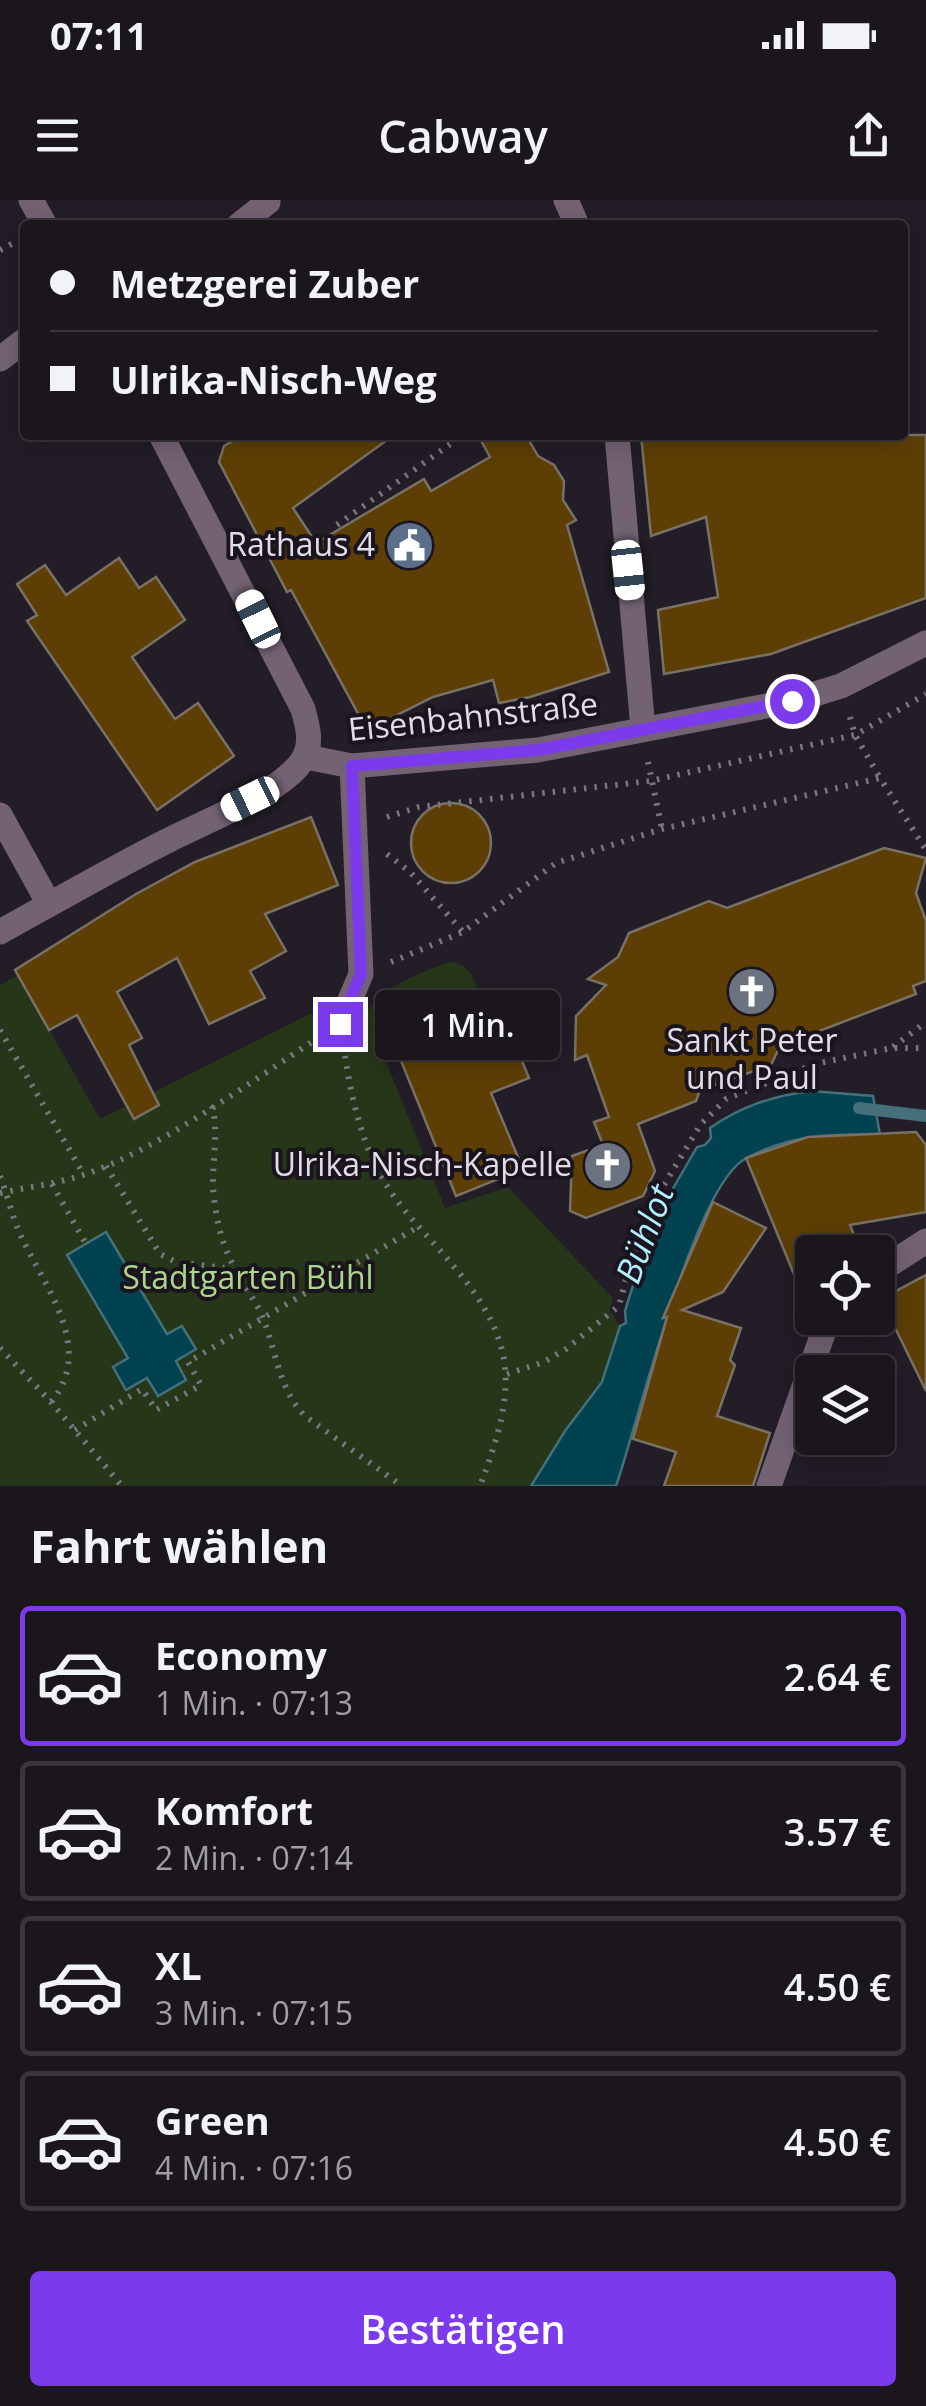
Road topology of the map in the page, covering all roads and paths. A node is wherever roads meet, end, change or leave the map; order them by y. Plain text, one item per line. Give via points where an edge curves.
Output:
1 (268, 202) edge
2 (245, 220) edge
3 (163, 440) edge
4 (457, 440) edge
5 (617, 440) edge
6 (338, 525) dead end
7 (926, 644) edge
8 (926, 694) edge
9 (643, 729) junction
10 (855, 735) junction
11 (306, 757) junction
12 (352, 766) junction
13 (880, 778) junction
14 (650, 781) junction
15 (0, 815) edge
16 (353, 828) junction
17 (662, 829) junction
18 (926, 850) edge
19 (49, 904) junction
20 (0, 932) edge
21 (463, 932) junction
22 (361, 974) junction
23 (926, 1022) edge
24 (340, 1024) junction
25 (0, 1030) edge
26 (892, 1048) junction
27 (926, 1048) edge
28 (212, 1106) junction
29 (106, 1166) junction
30 (84, 1175) junction
31 (0, 1176) edge
32 (52, 1184) junction
33 (3, 1192) edge
34 (418, 1228) junction
35 (926, 1242) edge
36 (86, 1244) dead end
37 (895, 1261) edge
38 (233, 1266) junction
39 (263, 1317) junction
40 (822, 1335) edge
41 (0, 1348) edge
42 (507, 1374) junction
43 (51, 1402) junction
44 (75, 1430) junction
45 (122, 1486) edge
46 (402, 1486) edge
47 (480, 1486) edge
48 (768, 1486) edge

1 - 2 street
3 - 11 street via 303,710
4 - 6 path
5 - 9 street
7 - 9 street, Eisenbahnstraße via 841,686 792,701
8 - 10 path
9 - 12 street, Eisenbahnstraße via 538,750
9 - 14 path
10 - 13 path
10 - 14 path
11 - 12 street, Eisenbahnstraße
11 - 19 street, Eisenbahnstraße via 265,792
12 - 16 street
13 - 17 path
13 - 18 path
14 - 16 path via 419,807
14 - 17 path
15 - 19 street
16 - 21 path via 410,872
16 - 22 street
17 - 21 path via 556,863
19 - 20 street, Eisenbahnstraße
21 - 22 path
22 - 24 street
23 - 26 path
24 - 28 path
24 - 34 path via 373,1159
25 - 30 path
26 - 27 path
26 - 42 path via 815,1064 711,1111 665,1183 619,1306 566,1349
28 - 29 path
28 - 38 path via 214,1197
29 - 30 path
29 - 38 path via 160,1254 176,1262
30 - 32 path
31 - 33 path
32 - 33 path
32 - 36 path
33 - 43 path via 70,1340 62,1390
34 - 39 path
34 - 42 path via 484,1304
35 - 37 street
38 - 39 path
39 - 44 path via 188,1362 200,1385 156,1410 142,1389
39 - 46 path via 291,1402
40 - 48 street
41 - 43 path
42 - 47 path via 502,1426
43 - 44 path
44 - 45 path

